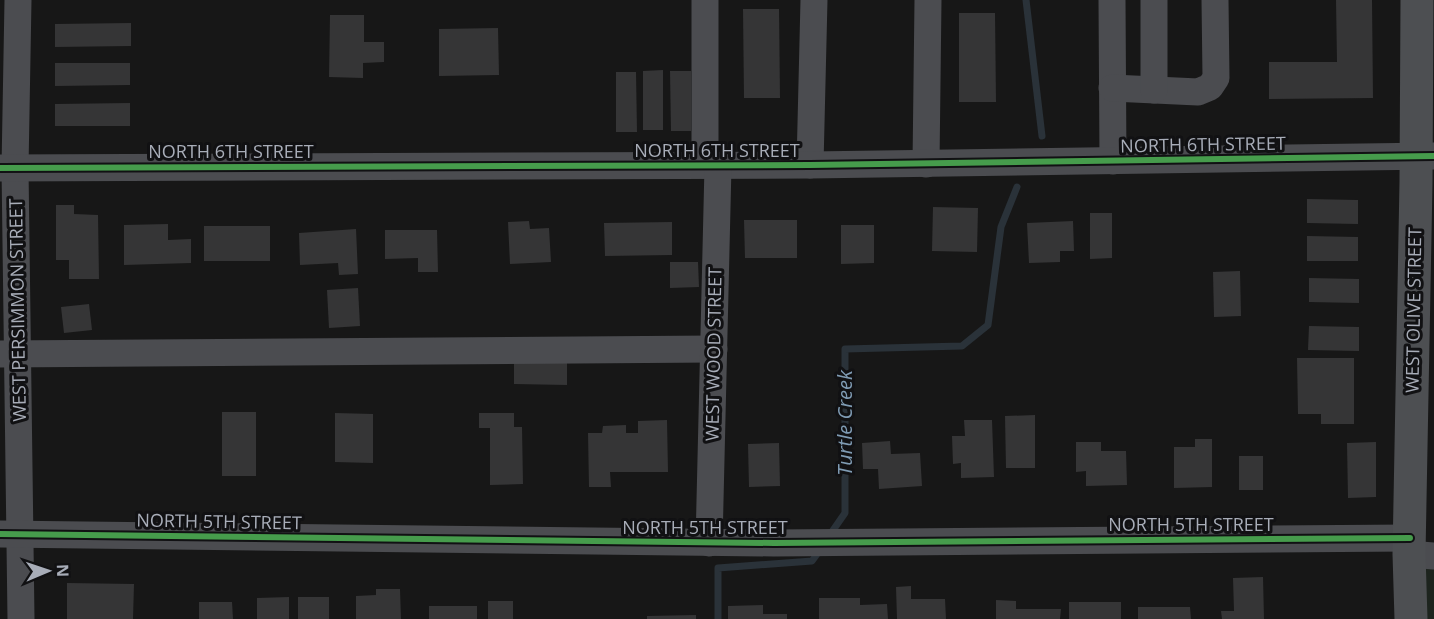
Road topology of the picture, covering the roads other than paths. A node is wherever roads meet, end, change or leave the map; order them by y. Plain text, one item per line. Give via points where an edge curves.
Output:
1 (18, 0) edge
2 (705, 0) edge
3 (814, 0) edge
4 (928, 0) edge
5 (1112, 0) edge
6 (1154, 0) edge
7 (1215, 0) edge
8 (1417, 0) edge
9 (1112, 88) junction
10 (1154, 90) junction
11 (1425, 156) edge
12 (1113, 161) junction
13 (926, 164) junction
14 (711, 165) junction
15 (810, 165) junction
16 (8, 168) edge
17 (714, 349) junction
18 (9, 353) edge
19 (10, 534) edge
20 (709, 543) junction
21 (1418, 549) edge
22 (21, 619) edge
23 (1411, 619) edge

1 - 16 street, WEST PERSIMMON STREET
2 - 14 street, WEST WOOD STREET
3 - 15 street
4 - 13 street
5 - 9 street
6 - 10 street
7 - 10 street via 1216,78 1210,87 1198,92
8 - 11 main road, WEST OLIVE STREET
9 - 10 street
9 - 12 street
11 - 12 street, NORTH 6TH STREET
11 - 21 main road, WEST OLIVE STREET
12 - 13 street, NORTH 6TH STREET
13 - 15 street, NORTH 6TH STREET
14 - 15 street, NORTH 6TH STREET
14 - 16 street, NORTH 6TH STREET
14 - 17 street, WEST WOOD STREET
16 - 18 street, WEST PERSIMMON STREET
17 - 18 street
17 - 20 street, WEST WOOD STREET
18 - 19 street, WEST PERSIMMON STREET
19 - 20 street, NORTH 5TH STREET
19 - 22 street, WEST PERSIMMON STREET
20 - 21 street, NORTH 5TH STREET
21 - 23 main road, WEST OLIVE STREET

